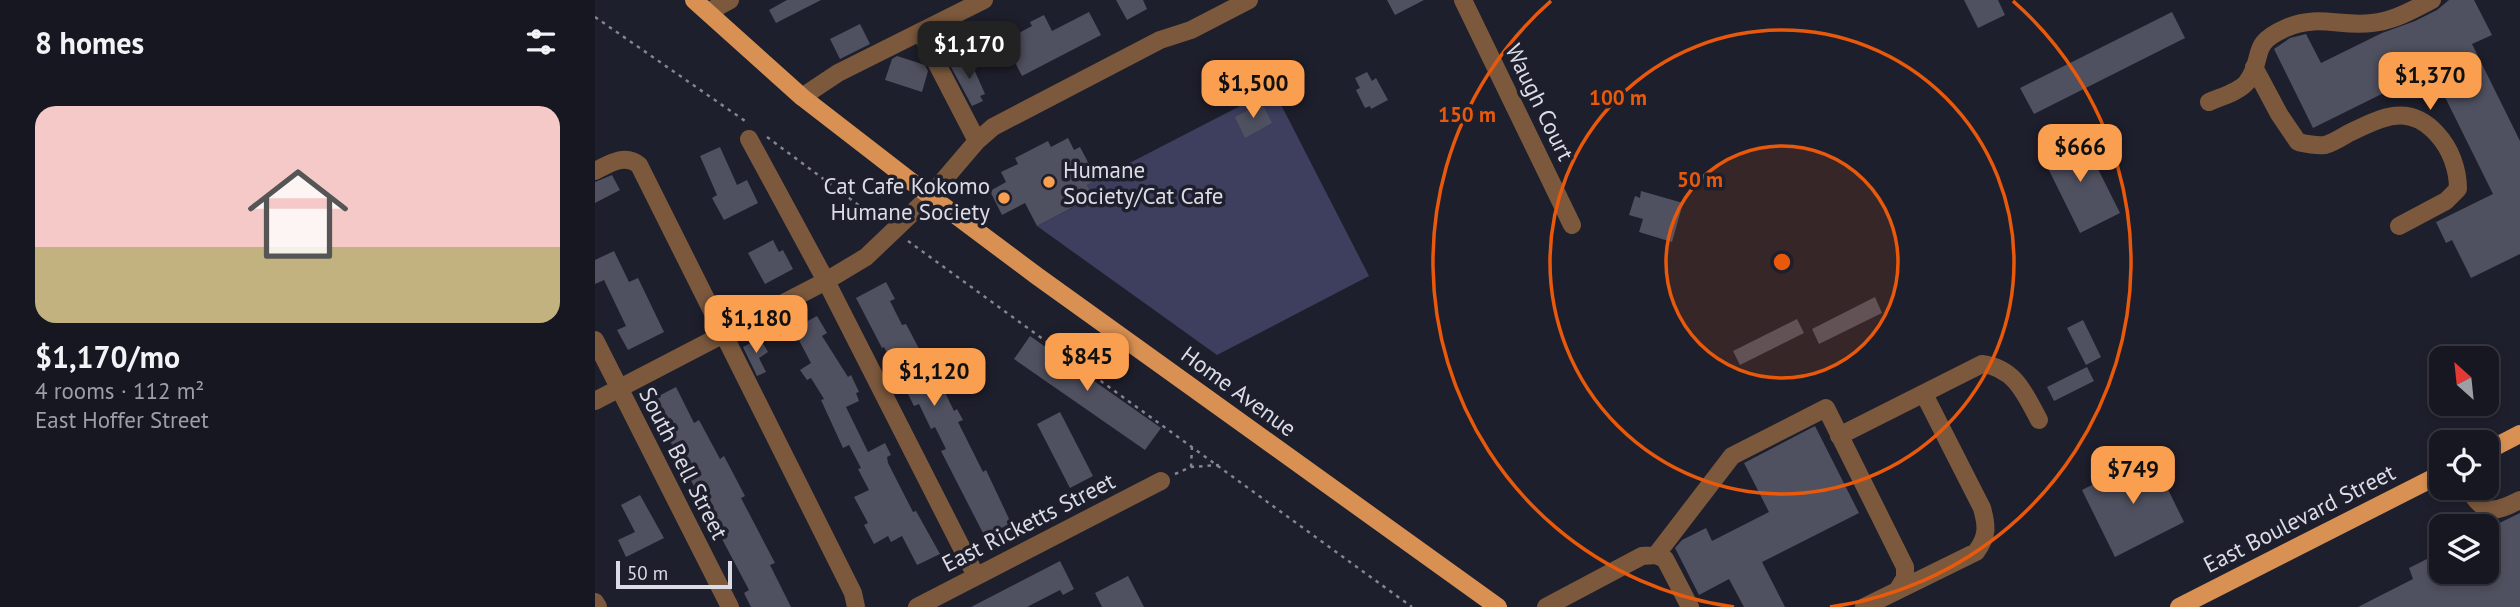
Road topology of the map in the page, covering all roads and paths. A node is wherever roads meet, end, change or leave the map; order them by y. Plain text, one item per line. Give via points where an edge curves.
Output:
1 (730, 0) edge
2 (984, 0) edge
3 (1463, 0) edge
4 (2432, 0) edge
5 (1243, 1) edge
6 (701, 6) edge
7 (595, 17) edge
8 (921, 33) junction
9 (2254, 67) junction
10 (802, 97) junction
11 (2209, 102) dead end
12 (755, 134) junction
13 (977, 141) junction
14 (595, 171) edge
15 (930, 196) junction
16 (1572, 225) dead end
17 (2399, 226) dead end
18 (894, 231) junction
19 (826, 281) junction
20 (724, 335) junction
21 (595, 340) edge
22 (619, 389) junction
23 (1924, 394) junction
24 (595, 401) edge
25 (2039, 420) dead end
26 (2520, 434) edge
27 (1839, 436) junction
28 (2499, 445) edge
29 (1192, 446) junction
30 (1219, 465) junction
31 (1191, 467) junction
32 (2429, 480) edge
33 (1161, 481) joint
34 (2477, 500) edge
35 (2520, 500) edge
36 (1656, 555) junction
37 (976, 576) junction
38 (1896, 591) junction
39 (595, 602) edge
40 (598, 607) edge
41 (730, 607) edge
42 (856, 607) edge
43 (917, 607) edge
44 (1412, 607) edge
45 (1498, 607) edge
46 (1546, 607) edge
47 (1690, 607) edge
48 (1864, 607) edge
49 (2179, 607) edge

1 - 6 street
2 - 8 street
3 - 16 street, Waugh Court
4 - 9 street via 2391,20 2369,24 2314,20 2285,28 2265,39
5 - 13 street via 1007,119
6 - 10 main road, Home Avenue
7 - 12 path
8 - 10 street via 838,73
8 - 13 street
9 - 11 street via 2243,86
9 - 17 street via 2298,142 2328,144 2396,114 2426,122 2441,138 2458,175 2458,189 2446,201
10 - 15 main road, Home Avenue
12 - 18 path
12 - 19 street
13 - 15 street
14 - 20 street via 616,160 639,165
15 - 18 street
15 - 45 main road, Home Avenue
18 - 19 street via 866,257
18 - 29 path
19 - 20 street
19 - 37 street
20 - 22 street
20 - 42 street
21 - 22 street, South Bell Street
22 - 24 street
22 - 41 street, South Bell Street
23 - 25 street via 1982,364 1995,365 2022,387
23 - 27 street
23 - 38 street via 1987,526 1976,552
26 - 28 main road
27 - 36 street via 1826,408 1733,456
27 - 38 street via 1905,567 1905,578
29 - 30 path
29 - 31 path
30 - 31 path
30 - 44 path
31 - 33 path
32 - 49 main road, East Boulevard Street
33 - 37 street, East Ricketts Street
34 - 35 street via 2491,511
36 - 46 street via 1641,556
36 - 47 street via 1665,559
37 - 43 street, East Ricketts Street
38 - 48 street
39 - 40 street

